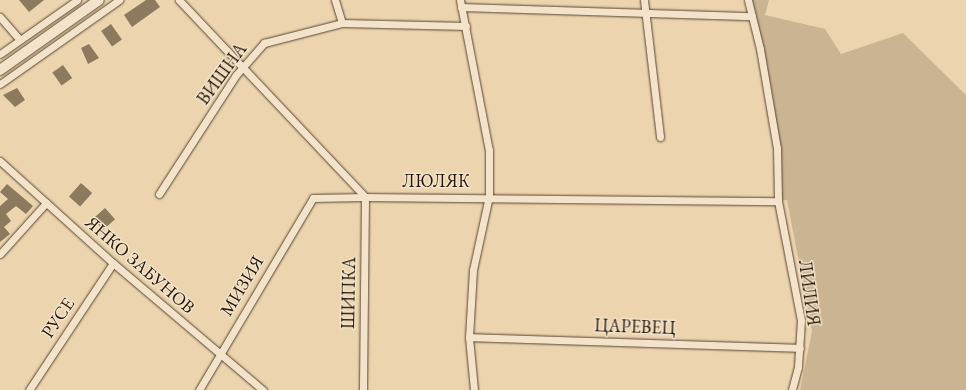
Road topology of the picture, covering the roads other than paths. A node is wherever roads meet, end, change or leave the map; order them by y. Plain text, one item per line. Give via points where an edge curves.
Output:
1 (77, 0) edge
2 (99, 0) edge
3 (119, 0) edge
4 (179, 0) edge
5 (335, 0) edge
6 (644, 0) edge
7 (748, 0) edge
8 (460, 3) edge
9 (645, 16) junction
10 (752, 16) junction
11 (0, 17) edge
12 (342, 23) junction
13 (466, 26) junction
14 (20, 40) junction
15 (0, 54) edge
16 (243, 67) junction
17 (0, 70) edge
18 (0, 84) edge
19 (660, 137) dead end
20 (0, 161) edge
21 (159, 194) dead end
22 (489, 196) junction
23 (365, 197) junction
24 (313, 198) joint
25 (778, 201) junction
26 (46, 203) junction
27 (0, 254) edge
28 (113, 263) junction
29 (469, 337) junction
30 (800, 348) junction
31 (220, 352) junction
32 (29, 390) edge
33 (199, 390) edge
34 (263, 390) edge
35 (363, 390) edge
36 (474, 390) edge
37 (792, 390) edge

1 - 14 street
2 - 17 main road
3 - 18 street
4 - 16 street
5 - 12 street
6 - 9 street
7 - 10 street, ЛИЛИЯ
8 - 9 street
8 - 13 street
9 - 10 street
9 - 19 street
10 - 25 street, ЛИЛИЯ via 776,148
11 - 14 street
12 - 13 street, ВИШНА
12 - 16 street, ВИШНА via 264,43
13 - 22 street via 489,150
14 - 15 street
16 - 21 street, ВИШНА
16 - 23 street
20 - 26 street, ЯНКО ЗАБУНОВ
22 - 23 street, ЛЮЛЯК
22 - 25 street, ЛЮЛЯК
22 - 29 street via 473,270
23 - 24 street, ЛЮЛЯК
23 - 35 street, ШИПКА
24 - 31 street, МИЗИЯ
25 - 30 street, ЛИЛИЯ via 800,311
26 - 27 street
26 - 28 street, ЯНКО ЗАБУНОВ
28 - 31 street, ЯНКО ЗАБУНОВ
28 - 32 street, РУСЕ
29 - 30 street, ЦАРЕВЕЦ
29 - 36 street
30 - 37 street, ЛИЛИЯ
31 - 33 street, МИЗИЯ
31 - 34 street, ЯНКО ЗАБУНОВ

